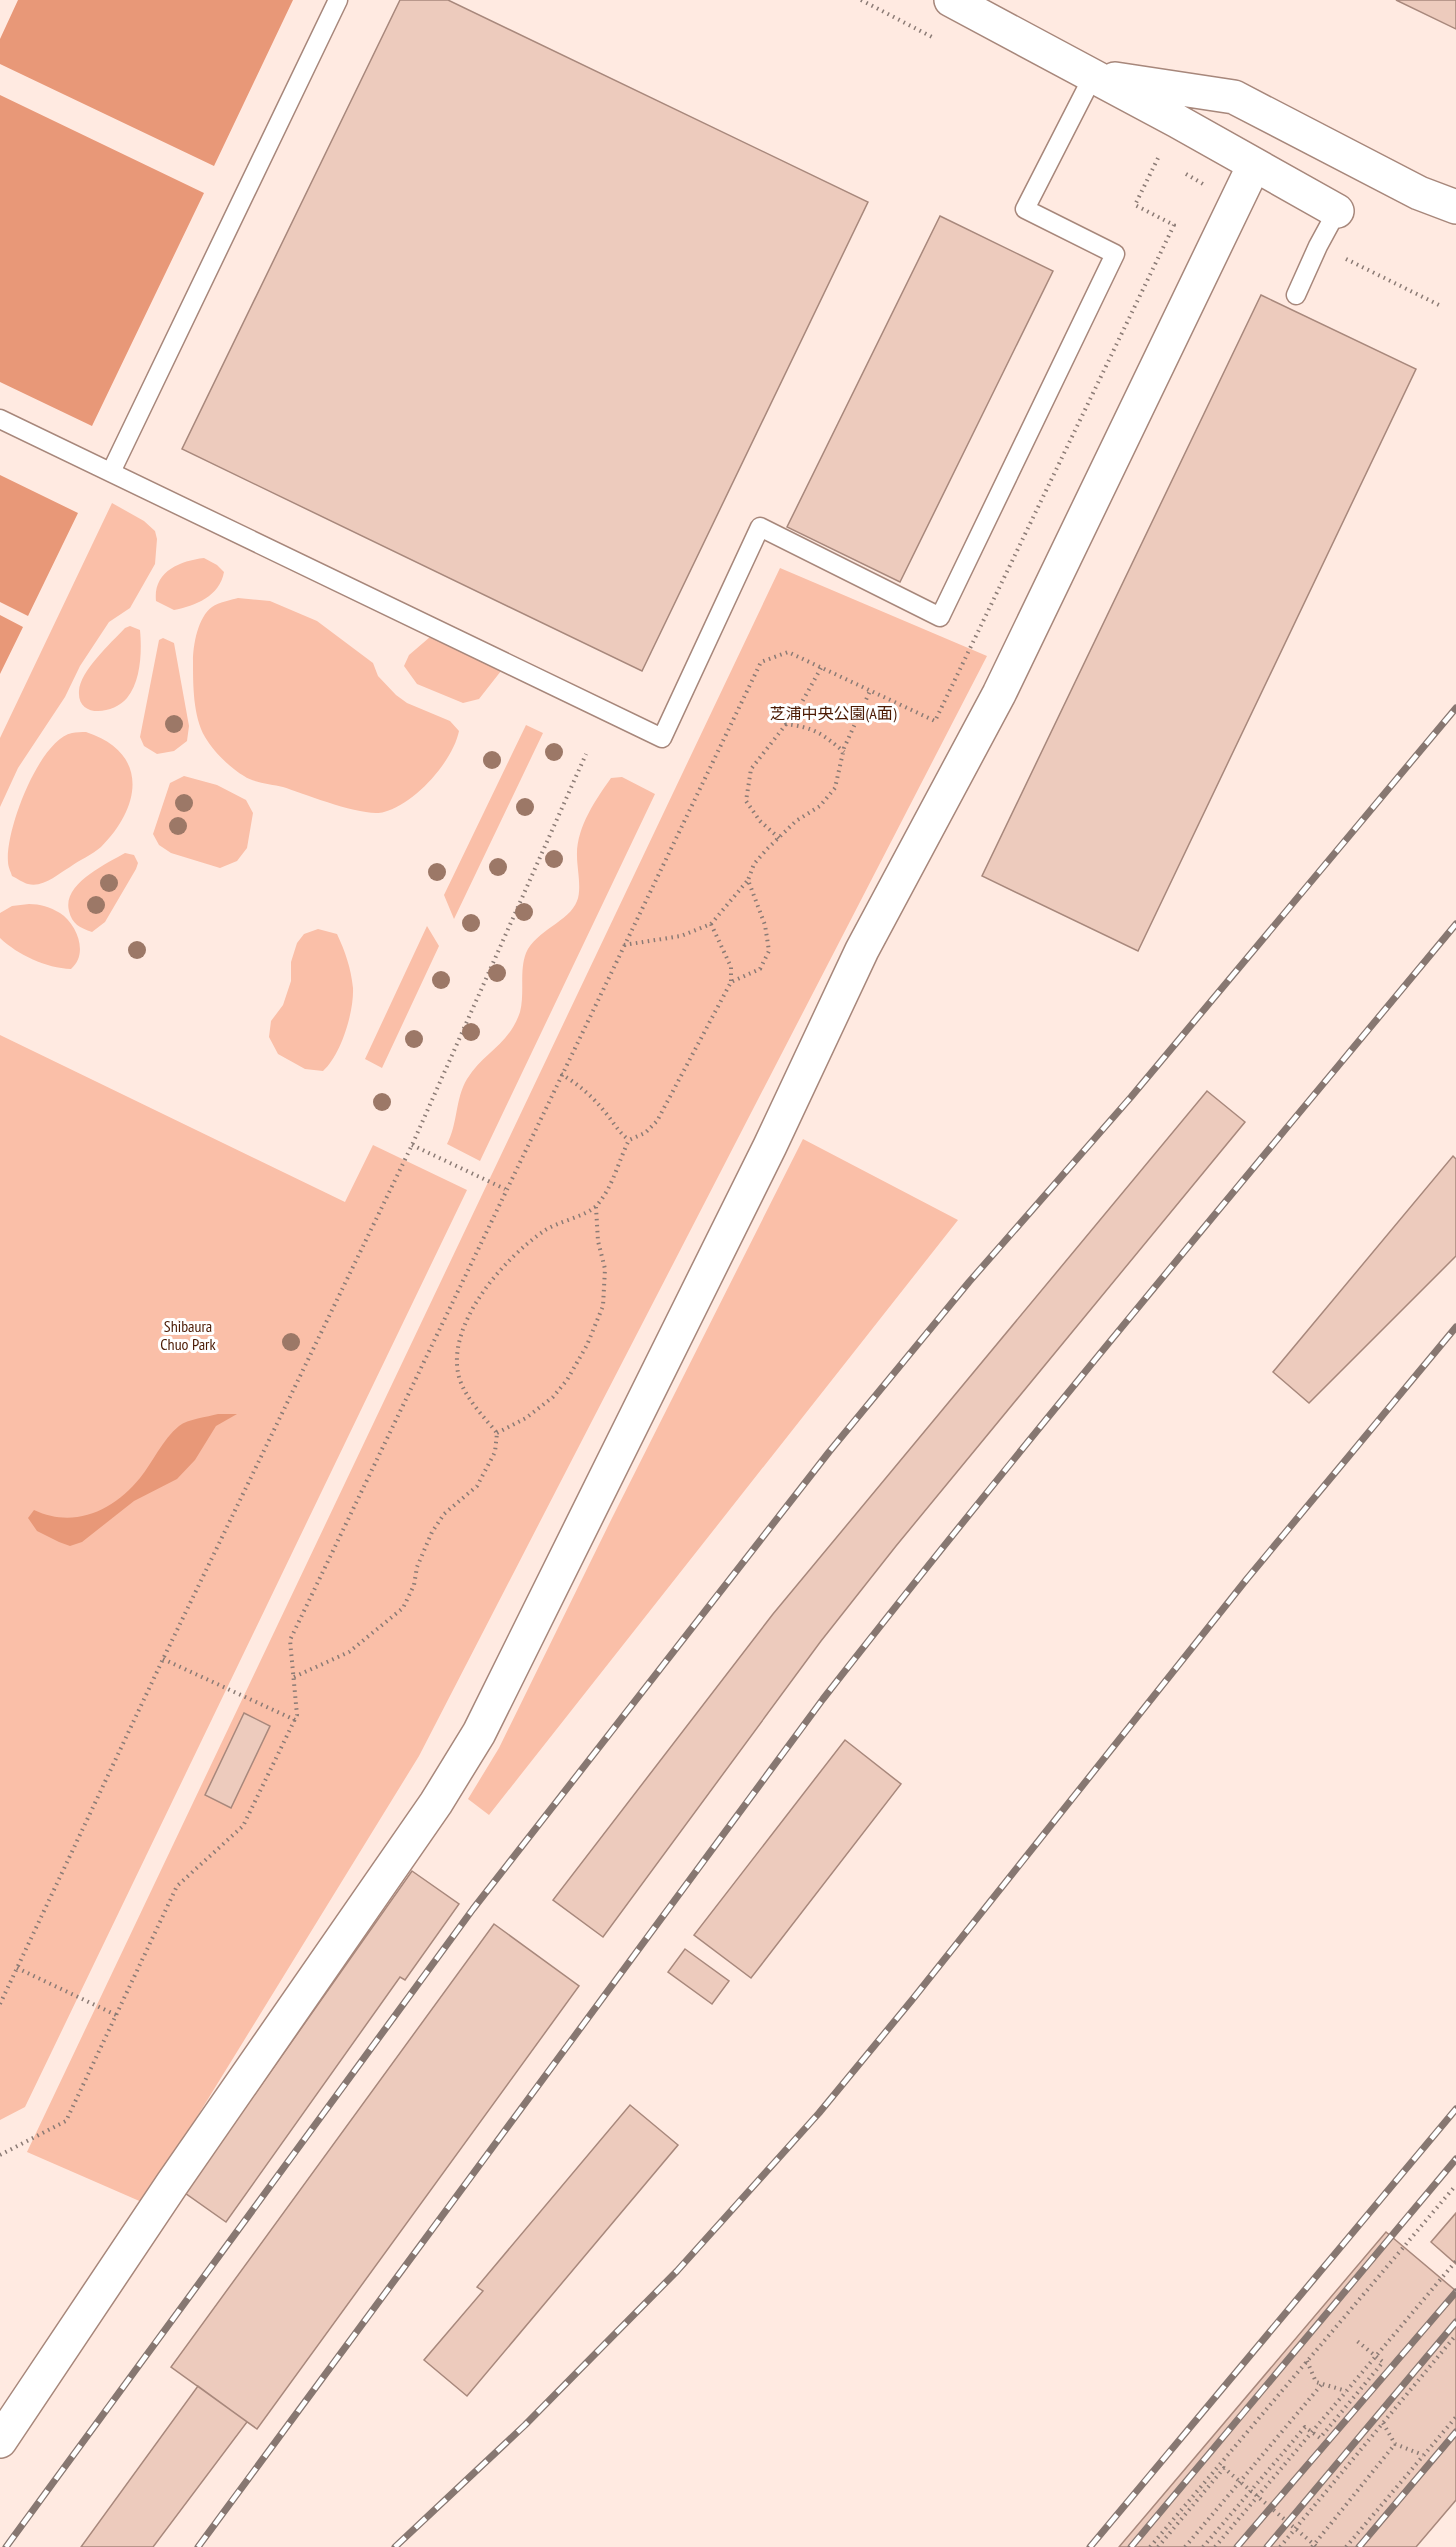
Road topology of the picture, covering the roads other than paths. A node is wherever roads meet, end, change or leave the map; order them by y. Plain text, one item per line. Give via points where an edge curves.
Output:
1 (338, 0) edge
2 (951, 0) edge
3 (1093, 76) junction
4 (1254, 165) junction
5 (1456, 207) edge
6 (1337, 212) joint
7 (1296, 295) dead end
8 (0, 419) edge
9 (111, 472) junction
10 (0, 2441) edge

1 - 9 lane
2 - 3 street
3 - 4 street
3 - 5 street via 1234,97 1419,193
3 - 9 lane via 1025,209 1115,254 940,617 760,527 662,738
4 - 6 street
4 - 10 street via 999,694 862,950 770,1146 479,1733 436,1803
6 - 7 lane
8 - 9 lane

